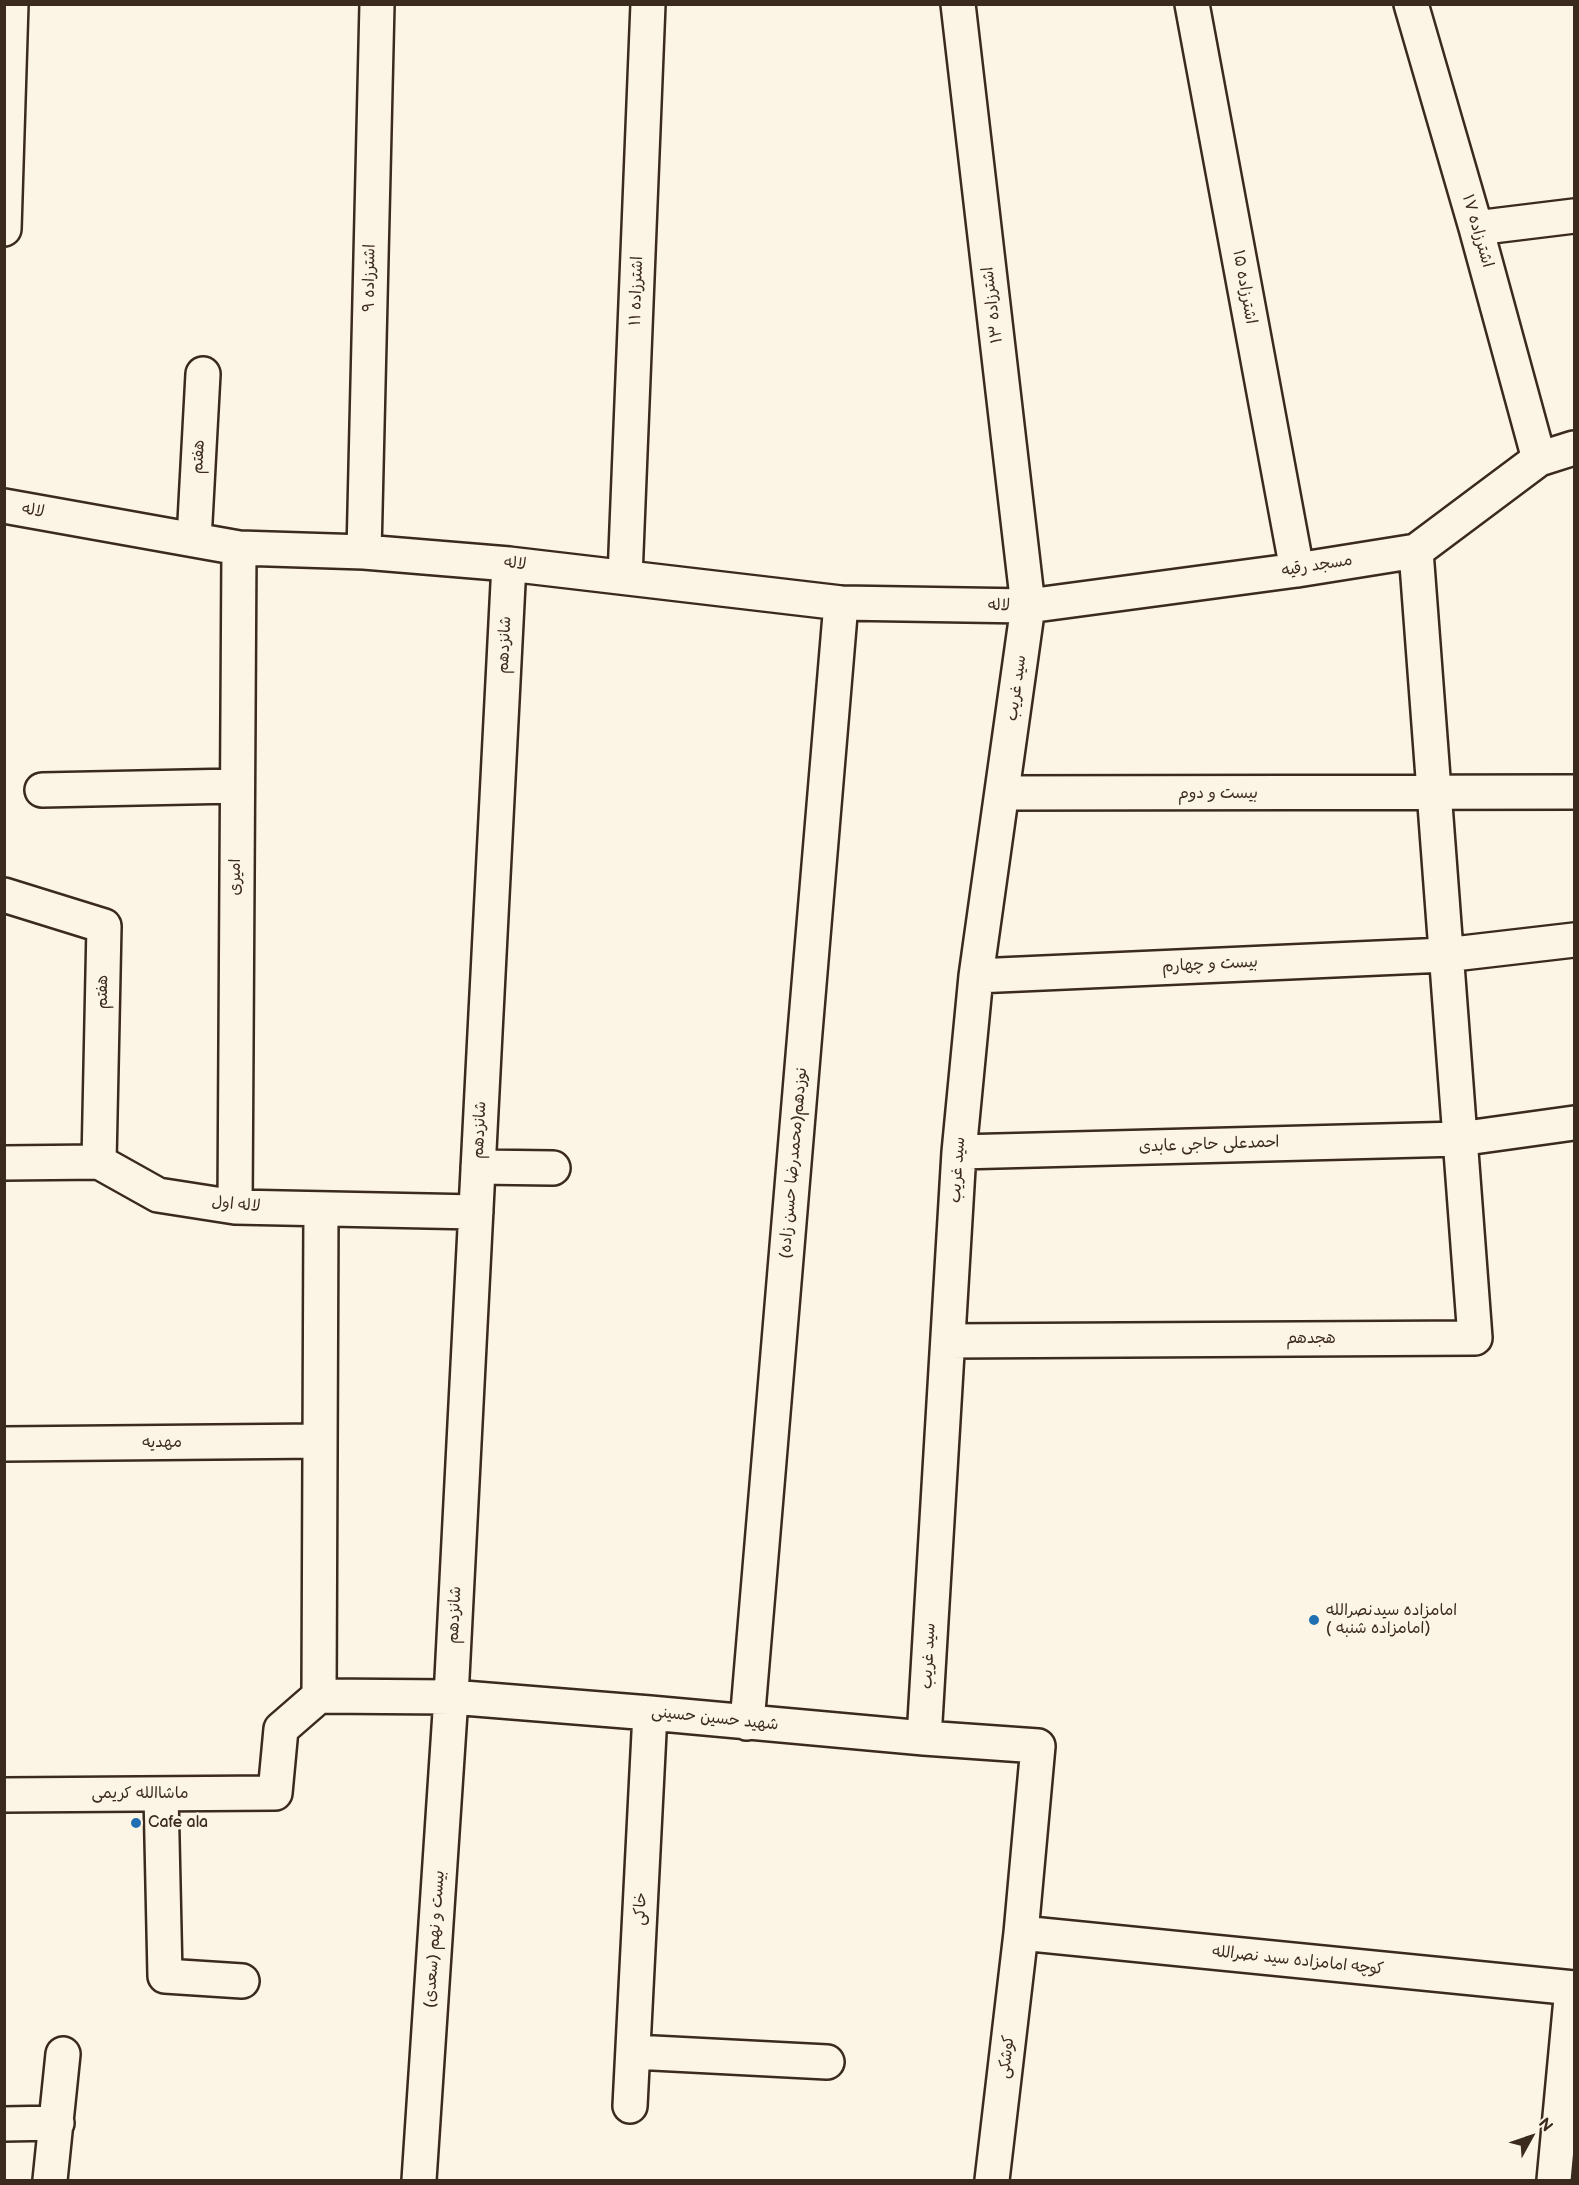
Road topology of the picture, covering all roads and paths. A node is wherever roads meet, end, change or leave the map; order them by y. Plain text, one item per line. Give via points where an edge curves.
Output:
1 (11, 4) edge
2 (377, 4) edge
3 (648, 4) edge
4 (957, 4) edge
5 (1192, 4) edge
6 (1411, 4) edge
7 (1575, 216) edge
8 (5, 219) edge
9 (1476, 228) junction
10 (4, 229) edge
11 (203, 374) dead end
12 (1575, 448) edge
13 (1539, 459) junction
14 (4, 506) edge
15 (194, 540) junction
16 (238, 548) junction
17 (1416, 551) junction
18 (364, 552) junction
19 (509, 564) junction
20 (1296, 570) junction
21 (625, 577) junction
22 (841, 603) junction
23 (1028, 606) junction
24 (236, 786) junction
25 (42, 790) dead end
26 (1575, 792) edge
27 (1002, 794) junction
28 (1434, 794) junction
29 (4, 895) edge
30 (1575, 940) edge
31 (1445, 955) junction
32 (976, 976) junction
33 (1575, 1123) edge
34 (1459, 1139) junction
35 (959, 1152) junction
36 (99, 1162) junction
37 (4, 1163) edge
38 (478, 1167) junction
39 (553, 1168) dead end
40 (234, 1207) junction
41 (321, 1209) junction
42 (476, 1212) junction
43 (948, 1341) junction
44 (320, 1442) junction
45 (4, 1444) edge
46 (319, 1696) junction
47 (451, 1697) junction
48 (650, 1713) junction
49 (747, 1723) junction
50 (924, 1738) junction
51 (161, 1794) junction
52 (4, 1795) edge
53 (1021, 1933) junction
54 (242, 1981) dead end
55 (1573, 1988) edge
56 (634, 2052) junction
57 (63, 2054) dead end
58 (827, 2062) dead end
59 (630, 2106) dead end
60 (57, 2123) junction
61 (4, 2124) edge
62 (50, 2181) edge
63 (419, 2181) edge
64 (992, 2181) edge
65 (1554, 2181) edge

1 - 8 street
2 - 18 street, اشترزاده ۹
3 - 21 street, اشترزاده ۱۱
4 - 23 street, اشترزاده ۱۳
5 - 20 street, اشترزاده ۱۵
6 - 9 street, اشترزاده ۱۷
7 - 9 street
8 - 10 street
9 - 13 street, اشترزاده ۱۷
11 - 15 street, هفتم
12 - 13 street, مسجد رقیه
13 - 17 street, مسجد رقیه
14 - 15 street, لاله
15 - 16 street, لاله
16 - 18 street, لاله
16 - 24 street, امیری
17 - 20 street, مسجد رقیه
17 - 28 street
18 - 19 street, لاله
19 - 21 street, لاله
19 - 38 street, شانزدهم
20 - 23 street, مسجد رقیه
21 - 22 street, لاله
22 - 23 street, لاله
22 - 49 street, نوزدهم(محمدرضا حسن زاده)
23 - 27 street, سید غریب
24 - 25 street
24 - 40 street, امیری
26 - 28 street, بیست و دوم
27 - 28 street, بیست و دوم
27 - 32 street, سید غریب
28 - 31 street
29 - 36 street, هفتم via 104,926
30 - 31 street, بیست و چهارم
31 - 32 street, بیست و چهارم
31 - 34 street
32 - 35 street, سید غریب
33 - 34 street, احمدعلی حاجی عابدی
34 - 35 street, احمدعلی حاجی عابدی
34 - 43 street, هجدهم via 1475,1338
35 - 43 street, سید غریب
36 - 37 street, لاله اول
36 - 40 street, لاله اول via 158,1195
38 - 39 street
38 - 42 street, شانزدهم
40 - 41 street, لاله اول
41 - 42 street, لاله اول
41 - 44 street
42 - 47 street, شانزدهم
43 - 50 street, سید غریب
44 - 45 street, مهدیه
44 - 46 street
46 - 47 street, شهید حسین حسینی
46 - 51 street, ماشاالله کریمی via 281,1730 275,1793
47 - 48 street, شهید حسین حسینی
47 - 63 street, بیست و نهم (سعدی)
48 - 49 street, شهید حسین حسینی
48 - 56 street, خاکی
49 - 50 street, شهید حسین حسینی
50 - 53 street, شهید حسین حسینی via 1038,1746
51 - 52 street, ماشاالله کریمی
51 - 54 street via 165,1976
53 - 55 street, کوچه امامزاده سید نصرالله
53 - 64 street, کوشکی
55 - 65 street
56 - 58 street
56 - 59 street, خاکی
57 - 60 street
60 - 61 street
60 - 62 street

